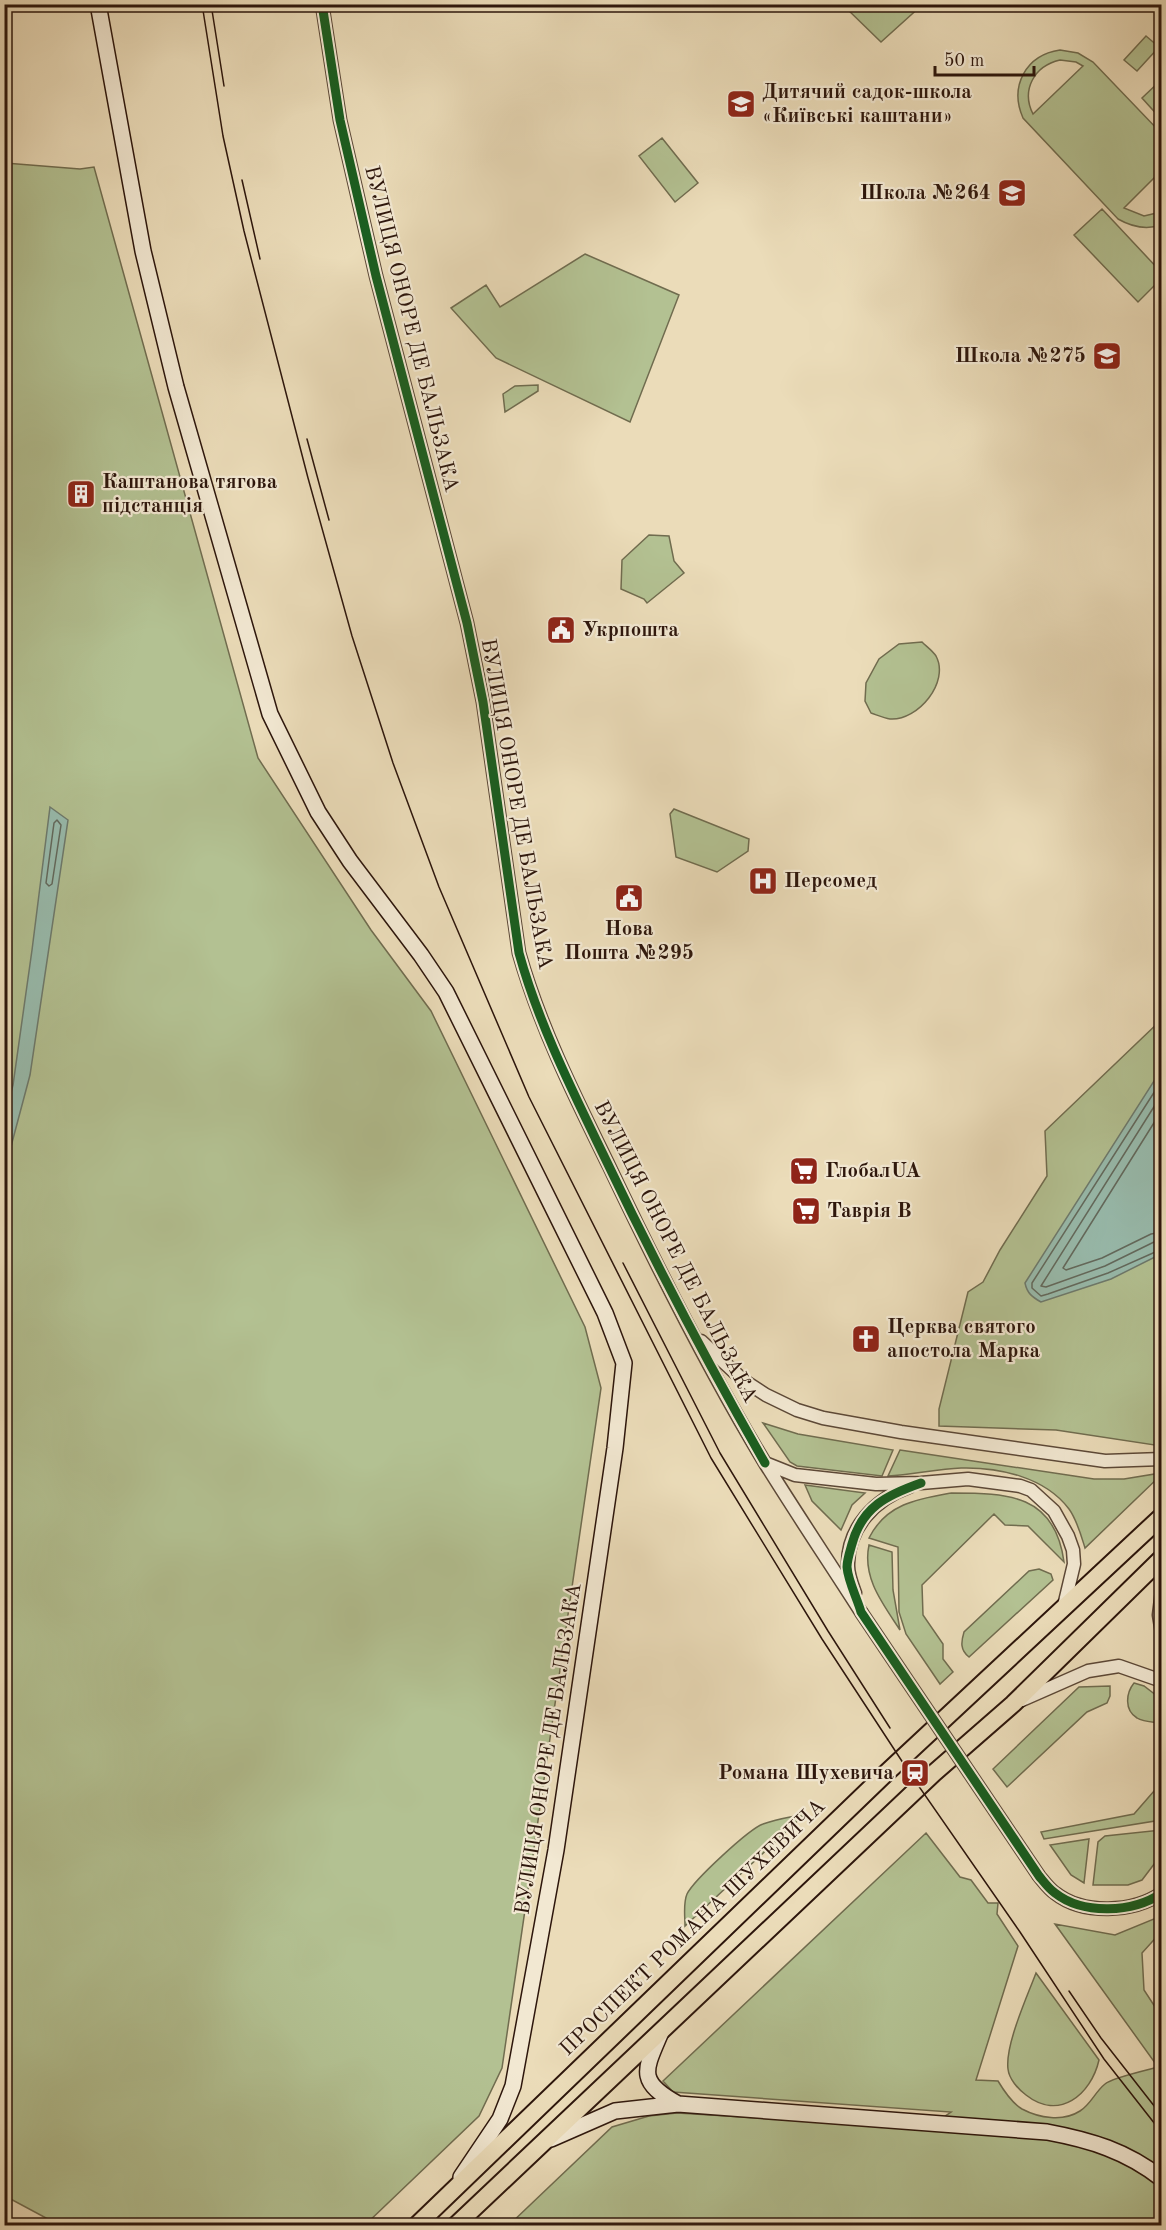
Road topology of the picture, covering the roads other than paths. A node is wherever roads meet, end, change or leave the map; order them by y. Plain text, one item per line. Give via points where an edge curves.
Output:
1 (98, 4) edge
2 (322, 4) edge
3 (691, 1331) junction
4 (1161, 1459) edge
5 (765, 1463) junction
6 (921, 1483) junction
7 (1161, 1516) edge
8 (1161, 1558) edge
9 (1161, 1591) edge
10 (1064, 1606) junction
11 (861, 1611) junction
12 (1161, 1632) edge
13 (1161, 1681) edge
14 (1012, 1704) junction
15 (1161, 1893) edge
16 (661, 2031) junction
17 (678, 2104) junction
18 (545, 2141) junction
19 (1161, 2179) edge
20 (452, 2192) junction
21 (416, 2226) edge
22 (456, 2226) edge

1 - 20 main road, ВУЛИЦЯ ОНОРЕ ДЕ БАЛЬЗАКА via 143,251 176,387 270,714 318,812 446,992 606,1313 624,1364 611,1480 556,1850 513,2086 500,2119
2 - 3 street, ВУЛИЦЯ ОНОРЕ ДЕ БАЛЬЗАКА via 340,120 469,632 524,971 584,1115
3 - 4 street via 743,1380 797,1410 823,1418 1105,1461
3 - 5 street, ВУЛИЦЯ ОНОРЕ ДЕ БАЛЬЗАКА
5 - 6 street via 795,1475 876,1484
5 - 11 street, ВУЛИЦЯ ОНОРЕ ДЕ БАЛЬЗАКА
6 - 10 street via 968,1479 1001,1482 1031,1490 1043,1500 1063,1524 1073,1550 1074,1564
6 - 11 street via 876,1504 854,1536 847,1568
7 - 10 main road, ПРОСПЕКТ РОМАНА ШУХЕВИЧА
8 - 14 main road
9 - 12 street
10 - 20 main road, ПРОСПЕКТ РОМАНА ШУХЕВИЧА
11 - 15 street, bridge via 1039,1876 1055,1893 1084,1906 1111,1909 1134,1905
13 - 14 street via 1125,1667 1108,1667 1088,1671
14 - 16 main road
16 - 17 main road via 647,2067 648,2079 659,2094
16 - 18 main road
17 - 18 main road via 615,2111
17 - 19 main road via 1047,2132 1119,2151
18 - 22 main road
20 - 21 main road, ПРОСПЕКТ РОМАНА ШУХЕВИЧА

